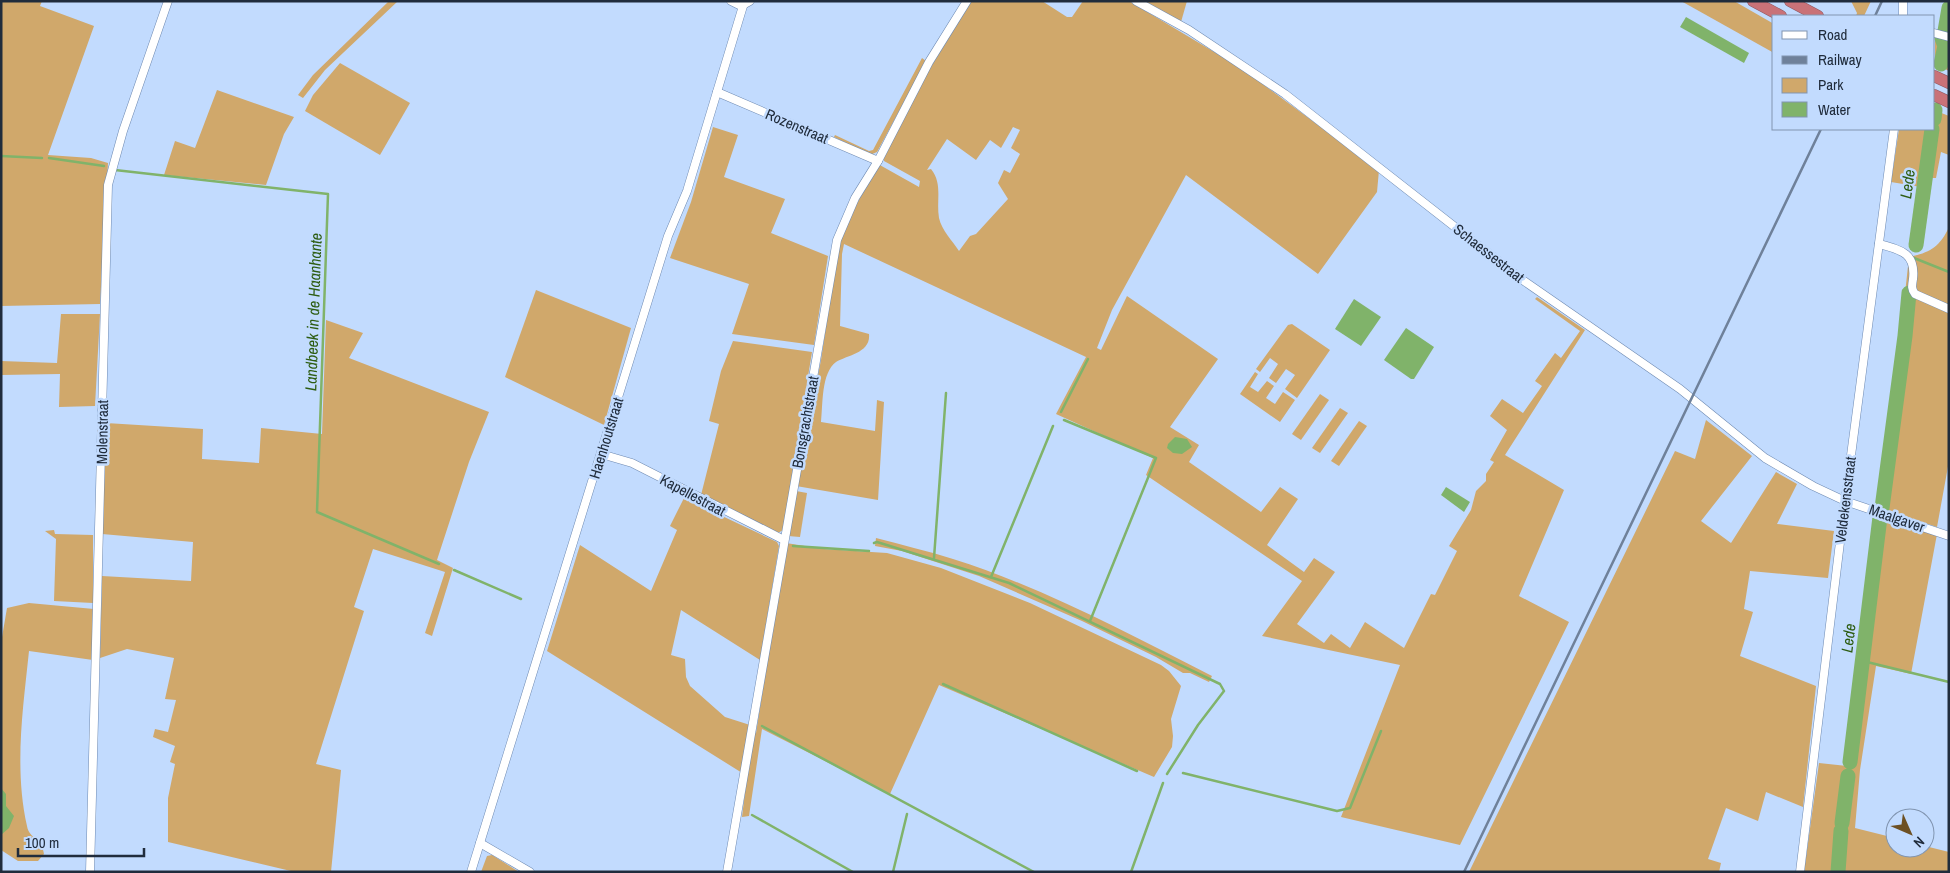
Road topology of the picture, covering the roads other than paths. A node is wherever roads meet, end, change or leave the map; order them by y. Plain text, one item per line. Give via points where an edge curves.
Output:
1 (168, 1) edge
2 (731, 1) edge
3 (968, 1) edge
4 (1136, 1) edge
5 (1753, 1) edge
6 (1790, 1) edge
7 (1904, 1) edge
8 (746, 4) edge
9 (1779, 15) edge
10 (1816, 15) edge
11 (1903, 15) edge
12 (1935, 33) edge
13 (1949, 37) edge
14 (1935, 76) edge
15 (1949, 83) edge
16 (717, 92) junction
17 (1935, 95) edge
18 (1949, 102) edge
19 (1894, 130) edge
20 (878, 161) junction
21 (1879, 244) junction
22 (1949, 309) edge
23 (601, 454) junction
24 (1844, 501) junction
25 (1949, 536) edge
26 (784, 540) junction
27 (480, 843) junction
28 (90, 872) edge
29 (471, 872) edge
30 (530, 872) edge
31 (728, 872) edge
32 (1800, 872) edge

1 - 28 street, Molenstraat via 118,145 108,186
2 - 8 street via 735,5
3 - 20 street, Bonsgrachtstraat via 929,62
4 - 24 street, Schaessestraat via 1188,30 1285,94 1524,281 1680,389 1765,458
5 - 9 highway
6 - 10 highway
7 - 11 street
8 - 16 street, Haenhoutstraat
12 - 13 street
14 - 15 highway
16 - 20 street, Rozenstraat
16 - 23 street, Haenhoutstraat via 687,191 668,236
17 - 18 highway
19 - 21 street, Veldekensstraat
20 - 26 street, Bonsgrachtstraat via 855,198 837,240
21 - 22 street via 1901,250 1910,258 1914,267 1912,286 1915,294
21 - 24 street, Veldekensstraat
23 - 26 street, Kapellestraat via 632,464
23 - 27 street, Haenhoutstraat
24 - 25 street, Maalgaver
24 - 32 street, Veldekensstraat
26 - 31 street, Bonsgrachtstraat
27 - 29 street, Haenhoutstraat
27 - 30 street

